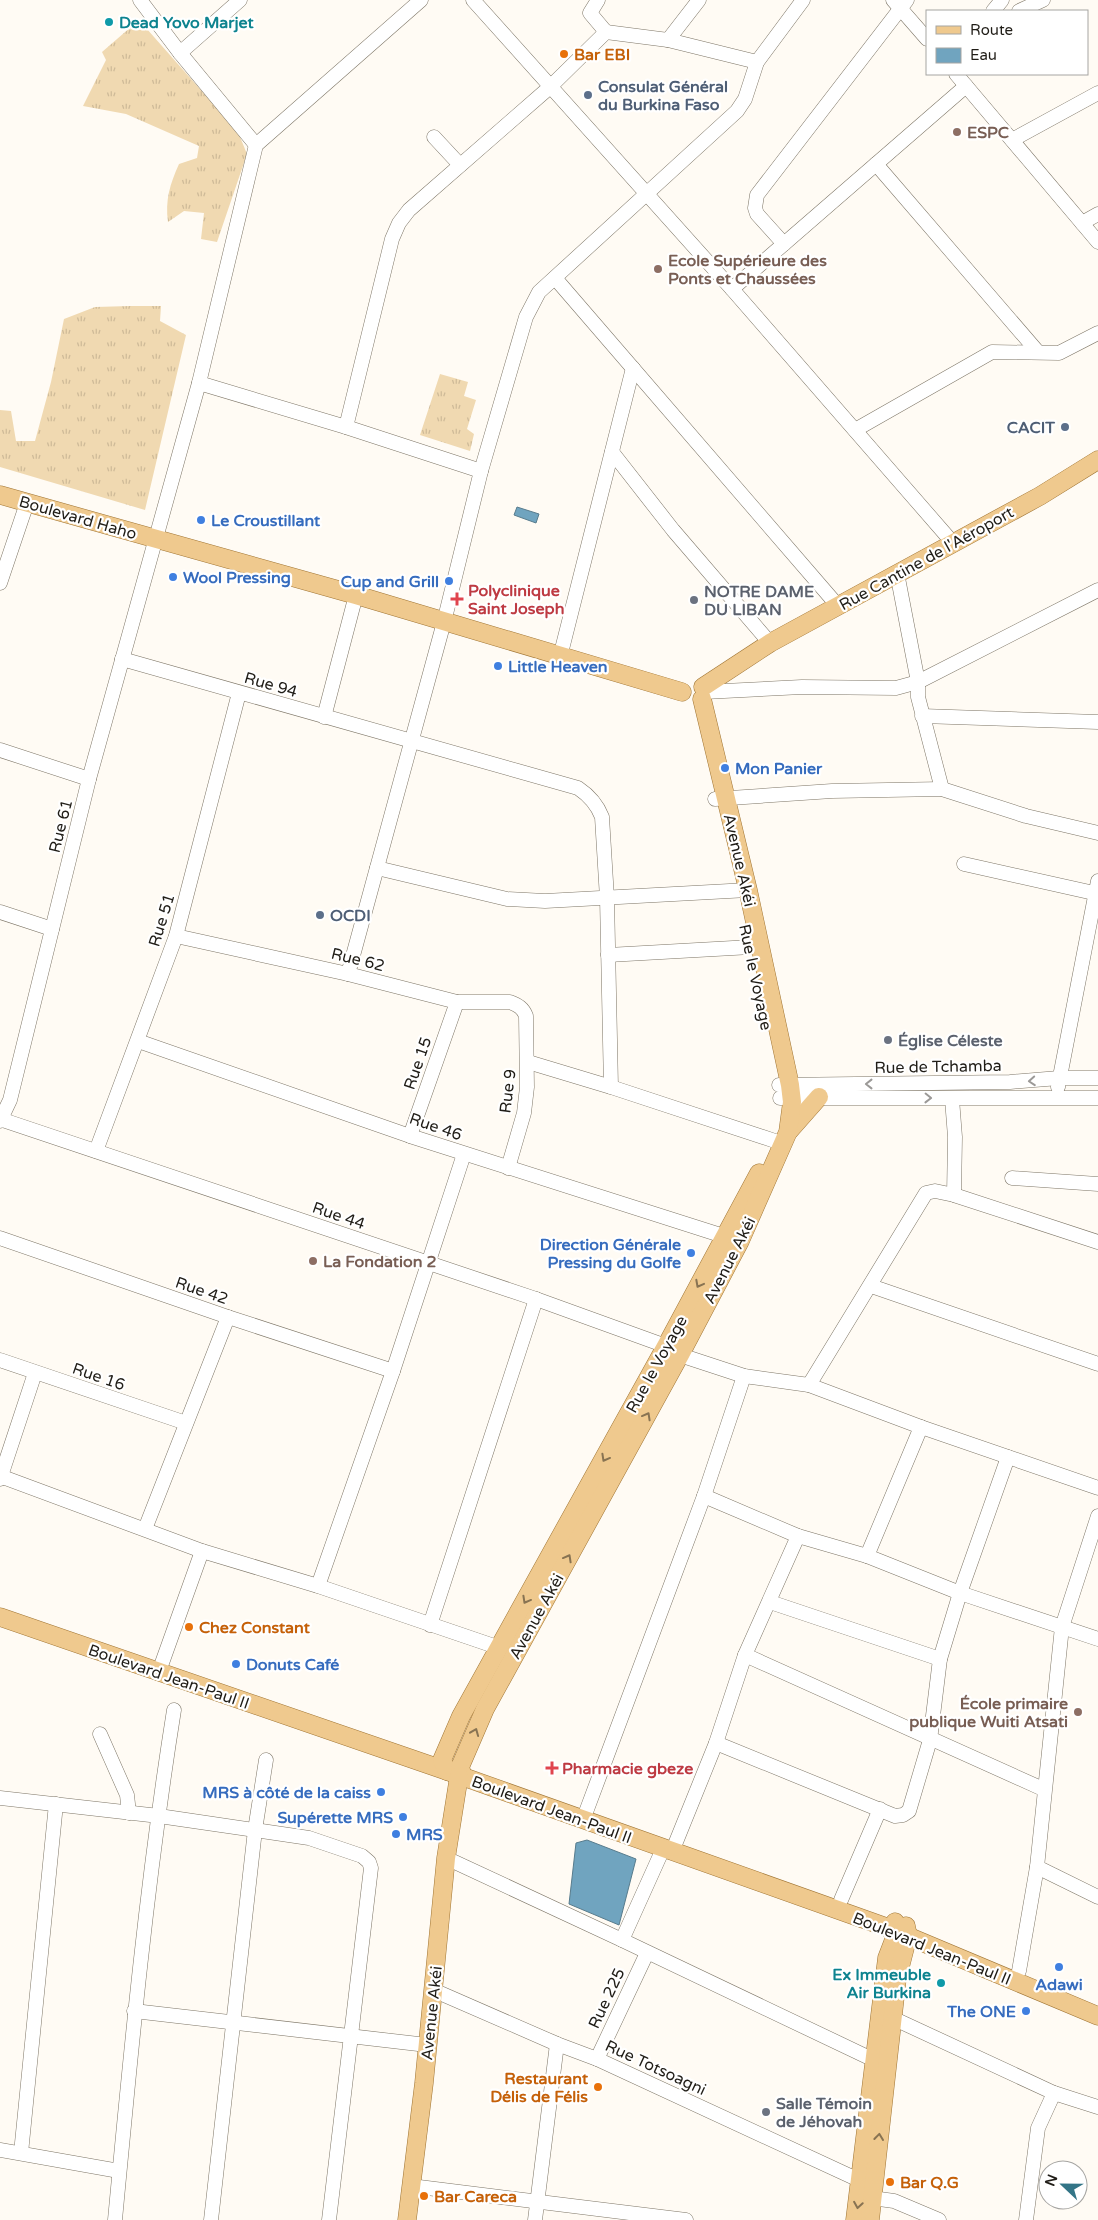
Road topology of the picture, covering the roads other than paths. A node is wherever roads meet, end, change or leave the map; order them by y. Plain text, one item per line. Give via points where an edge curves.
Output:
1 (140, 0) edge
2 (240, 0) edge
3 (421, 0) edge
4 (473, 0) edge
5 (598, 0) edge
6 (699, 0) edge
7 (803, 0) edge
8 (1002, 0) edge
9 (1043, 0) edge
10 (900, 3) edge
11 (994, 10) edge
12 (1021, 10) edge
13 (606, 32) junction
14 (926, 38) edge
15 (668, 40) junction
16 (180, 53) junction
17 (757, 62) junction
18 (957, 75) edge
19 (966, 86) junction
20 (550, 87) junction
21 (1098, 93) edge
22 (434, 137) dead end
23 (1012, 140) junction
24 (256, 146) junction
25 (876, 164) junction
26 (460, 165) junction
27 (647, 195) junction
28 (1098, 214) edge
29 (1082, 223) junction
30 (1098, 242) edge
31 (784, 244) junction
32 (555, 278) junction
33 (732, 289) junction
34 (1098, 334) edge
35 (1037, 351) junction
36 (633, 368) junction
37 (199, 383) junction
38 (346, 426) junction
39 (855, 430) junction
40 (612, 452) junction
41 (1098, 460) edge
42 (481, 471) junction
43 (0, 495) edge
44 (27, 503) junction
45 (156, 539) junction
46 (953, 543) junction
47 (897, 573) junction
48 (0, 583) edge
49 (1098, 590) edge
50 (356, 595) junction
51 (838, 606) junction
52 (444, 622) junction
53 (770, 643) junction
54 (560, 657) junction
55 (122, 659) junction
56 (918, 682) junction
57 (239, 693) junction
58 (696, 695) junction
59 (922, 716) junction
60 (324, 717) junction
61 (1098, 722) edge
62 (411, 741) junction
63 (0, 750) edge
64 (89, 780) junction
65 (942, 789) junction
66 (720, 799) junction
67 (1098, 833) edge
68 (964, 864) dead end
69 (377, 868) junction
70 (743, 890) junction
71 (1097, 890) edge
72 (607, 898) junction
73 (0, 912) edge
74 (52, 929) junction
75 (176, 936) junction
76 (750, 947) junction
77 (608, 955) junction
78 (348, 974) junction
79 (457, 1002) junction
80 (526, 1016) joint
81 (138, 1041) junction
82 (528, 1062) junction
83 (1059, 1078) junction
84 (1098, 1078) edge
85 (611, 1087) junction
86 (785, 1091) junction
87 (819, 1097) junction
88 (1056, 1098) junction
89 (1098, 1098) edge
90 (952, 1099) junction
91 (0, 1120) edge
92 (410, 1136) junction
93 (782, 1140) junction
94 (96, 1151) junction
95 (464, 1154) junction
96 (508, 1168) junction
97 (1012, 1178) dead end
98 (1098, 1184) edge
99 (954, 1195) junction
100 (0, 1238) edge
101 (732, 1239) junction
102 (1098, 1242) edge
103 (427, 1262) junction
104 (871, 1286) junction
105 (536, 1298) junction
106 (228, 1317) junction
107 (673, 1350) junction
108 (0, 1360) edge
109 (1098, 1364) edge
110 (393, 1371) junction
111 (35, 1373) junction
112 (744, 1376) junction
113 (809, 1385) junction
114 (186, 1424) junction
115 (920, 1427) junction
116 (1008, 1457) junction
117 (0, 1477) edge
118 (1098, 1488) edge
119 (704, 1496) junction
120 (1098, 1516) edge
121 (145, 1529) junction
122 (798, 1536) junction
123 (202, 1551) junction
124 (868, 1556) junction
125 (318, 1586) junction
126 (960, 1593) junction
127 (770, 1602) junction
128 (0, 1608) edge
129 (0, 1617) edge
130 (430, 1625) junction
131 (1062, 1628) junction
132 (1098, 1639) edge
133 (500, 1648) junction
134 (745, 1656) junction
135 (940, 1658) junction
136 (162, 1663) junction
137 (174, 1710) dead end
138 (100, 1734) dead end
139 (930, 1740) junction
140 (716, 1743) junction
141 (266, 1760) dead end
142 (454, 1770) junction
143 (1043, 1789) junction
144 (0, 1798) edge
145 (56, 1804) junction
146 (880, 1810) junction
147 (586, 1812) junction
148 (129, 1813) junction
149 (157, 1816) junction
150 (255, 1830) junction
151 (670, 1846) junction
152 (446, 1858) junction
153 (1037, 1866) junction
154 (1098, 1897) edge
155 (841, 1900) junction
156 (902, 1930) junction
157 (622, 1940) junction
158 (647, 1952) junction
159 (893, 1961) junction
160 (1019, 1971) junction
161 (433, 1990) junction
162 (1098, 2004) edge
163 (134, 2011) junction
164 (887, 2015) junction
165 (1098, 2016) edge
166 (234, 2024) junction
167 (350, 2037) junction
168 (556, 2044) junction
169 (427, 2046) junction
170 (598, 2059) junction
171 (876, 2061) junction
172 (1054, 2092) junction
173 (1098, 2107) edge
174 (0, 2150) edge
175 (21, 2153) junction
176 (119, 2171) junction
177 (862, 2181) junction
178 (411, 2186) junction
179 (872, 2198) junction
180 (537, 2202) junction
181 (648, 2218) edge
182 (115, 2220) edge
183 (211, 2220) edge
184 (329, 2220) edge
185 (407, 2220) edge
186 (535, 2220) edge
187 (686, 2220) edge
188 (855, 2220) edge
189 (870, 2220) edge
190 (939, 2220) edge
191 (1026, 2220) edge

1 - 16 street
2 - 16 street
3 - 24 street
4 - 20 street
5 - 13 street via 590,13
6 - 15 street
7 - 17 street
8 - 11 street
9 - 12 street
10 - 14 street
10 - 31 street via 757,195 757,214
13 - 15 street
13 - 20 street
15 - 17 street
16 - 24 street
17 - 27 street via 745,99 737,111
18 - 19 street
19 - 23 street
19 - 25 street
20 - 26 street
20 - 27 street
21 - 23 street
22 - 26 street
23 - 29 street
24 - 37 street, Rue 61
25 - 31 street
25 - 35 street
26 - 38 street via 408,210 392,239
27 - 32 street
27 - 33 street
28 - 29 street
29 - 30 street
31 - 33 street
32 - 36 street
32 - 42 street via 539,292 526,317
33 - 39 street
34 - 35 street via 1059,353
35 - 39 street via 992,352
36 - 40 street
36 - 51 street
37 - 38 street
37 - 45 street, Rue 61
38 - 42 street
39 - 46 street
40 - 53 street via 673,530
40 - 54 street
41 - 46 main road, Rue Cantine de l'Aéroport
42 - 52 street
43 - 44 main road, Boulevard Haho
44 - 45 main road, Boulevard Haho
44 - 48 street
45 - 50 main road, Boulevard Haho
45 - 55 street, Rue 61
46 - 47 main road, Rue Cantine de l'Aéroport
47 - 51 main road, Rue Cantine de l'Aéroport
47 - 56 street
49 - 56 street
50 - 52 main road, Boulevard Haho
50 - 60 street
51 - 53 main road, Rue Cantine de l'Aéroport
52 - 54 main road, Boulevard Haho
52 - 62 street
53 - 58 main road, Rue Cantine de l'Aéroport
54 - 58 main road, Boulevard Haho
55 - 57 street, Rue 94
55 - 64 street, Rue 61
56 - 58 street via 896,688 802,686
56 - 59 street
57 - 60 street, Rue 94
57 - 75 street, Rue 51
58 - 66 main road, Rue le Voyage
59 - 61 street
59 - 65 street
60 - 62 street, Rue 94
62 - 69 street
62 - 72 street, Rue 94 via 578,788 588,795 597,804 602,817
63 - 64 street
64 - 74 street, Rue 61
65 - 66 street via 832,791
65 - 67 street via 1026,816
66 - 70 main road, Rue le Voyage
68 - 71 street
69 - 72 street via 507,899
69 - 78 street
70 - 72 street
70 - 76 main road, Rue le Voyage
70 - 86 main road, Avenue Akéi
71 - 83 street
72 - 77 street, Rue 94
73 - 74 street
74 - 91 street, Rue 61 via 10,1100
75 - 78 street, Rue 62
75 - 81 street, Rue 51
76 - 77 street
76 - 86 main road, Rue le Voyage
77 - 85 street, Rue 94
78 - 79 street, Rue 62
79 - 80 street, Rue 62 via 510,1002 523,1009
79 - 92 street, Rue 15
80 - 82 street, Rue 9
81 - 92 street, Rue 46
81 - 94 street, Rue 51
82 - 85 street
82 - 96 street, Rue 9 via 524,1113
83 - 84 street, Rue de Tchamba
83 -> 86 street, Rue de Tchamba
83 - 88 street
85 - 93 street
86 - 87 street, Rue de Tchamba
86 - 93 main road, Rue le Voyage via 781,1112
87 -> 90 street, Rue de Tchamba
87 - 93 main road
88 - 89 street, Rue de Tchamba
88 - 90 street, Rue de Tchamba
90 - 99 street
91 - 94 street, Rue 44
92 - 95 street, Rue 46
93 - 101 main road, Rue le Voyage
94 - 103 street, Rue 44
95 - 96 street, Rue 46
95 - 103 street
96 - 101 street, Rue 46
97 - 98 street
99 - 102 street
99 - 104 street via 935,1190 926,1193
100 - 106 street, Rue 42
101 - 107 main road, Rue le Voyage
103 - 105 street, Rue 44
103 - 110 street
104 - 109 street
104 - 113 street
105 - 107 street, Rue 44
105 - 130 street
106 - 110 street, Rue 42
106 - 114 street
107 - 112 street, Rue 44
107 -> 133 main road, Rue le Voyage
142 -> 107 main road, Avenue Akéi
108 - 111 street, Rue 16
110 - 125 street
111 - 114 street, Rue 16
111 - 117 street
112 - 113 street, Rue 44
112 - 119 street
113 - 115 street, Rue 44
114 - 121 street
115 - 116 street, Rue 44
115 - 124 street
116 - 118 street, Rue 44
116 - 126 street
117 - 121 street
119 - 122 street
119 - 147 street
120 - 131 street
121 - 123 street
122 - 124 street
122 - 127 street
123 - 125 street
123 - 136 street
124 - 126 street
125 - 130 street
126 - 131 street
126 - 135 street
127 - 134 street
127 - 135 street
128 - 136 main road, Boulevard Jean-Paul II
129 - 142 main road, Boulevard Jean-Paul II
130 - 133 street
131 - 132 street
131 - 143 street
133 - 142 main road, Rue le Voyage via 461,1716
134 - 139 street
134 - 140 street
135 - 139 street
136 - 142 main road, Boulevard Jean-Paul II
137 - 149 street
138 - 148 street via 128,1795
139 - 143 street
139 - 146 street via 909,1811 899,1816
140 - 146 street
140 - 151 street
141 - 150 street
142 - 147 main road, Boulevard Jean-Paul II
142 - 151 main road, Boulevard Jean-Paul II
142 - 152 main road, Avenue Akéi
143 - 153 street
144 - 145 street
145 - 148 street
145 - 175 street
146 - 155 street
147 - 151 main road, Boulevard Jean-Paul II
148 - 149 street
149 - 150 street
149 - 163 street
150 - 166 street
150 - 167 street via 309,1838 362,1856 369,1862 371,1868
151 - 155 main road, Boulevard Jean-Paul II
151 - 156 main road, Boulevard Jean-Paul II
151 - 157 street
152 - 157 street
152 - 161 main road, Avenue Akéi
153 - 154 street
153 - 160 street
155 - 156 main road, Boulevard Jean-Paul II
156 - 159 main road
156 - 159 main road
156 - 160 main road, Boulevard Jean-Paul II
156 - 165 main road, Boulevard Jean-Paul II
157 - 158 street
158 - 170 street, Rue 225
158 - 171 street
159 - 164 main road
160 - 162 main road, Boulevard Jean-Paul II
161 - 168 street, Rue Totsoagni
161 - 169 main road, Avenue Akéi
163 - 166 street
163 - 176 street
164 - 171 main road
164 - 172 street
179 -> 164 main road
166 - 167 street
166 - 183 street
167 - 169 street
167 - 184 street
168 - 170 street, Rue Totsoagni
168 - 180 street
169 - 178 main road, Avenue Akéi
170 - 177 street, Rue Totsoagni
171 - 177 main road
172 - 173 street
172 - 191 street via 1038,2128
174 - 175 street
175 - 176 street
176 - 182 street
177 -> 188 main road
178 - 180 street
178 - 185 main road, Avenue Akéi
179 - 189 main road
179 - 190 street via 894,2201
180 - 181 street
180 - 186 street
181 - 187 street

